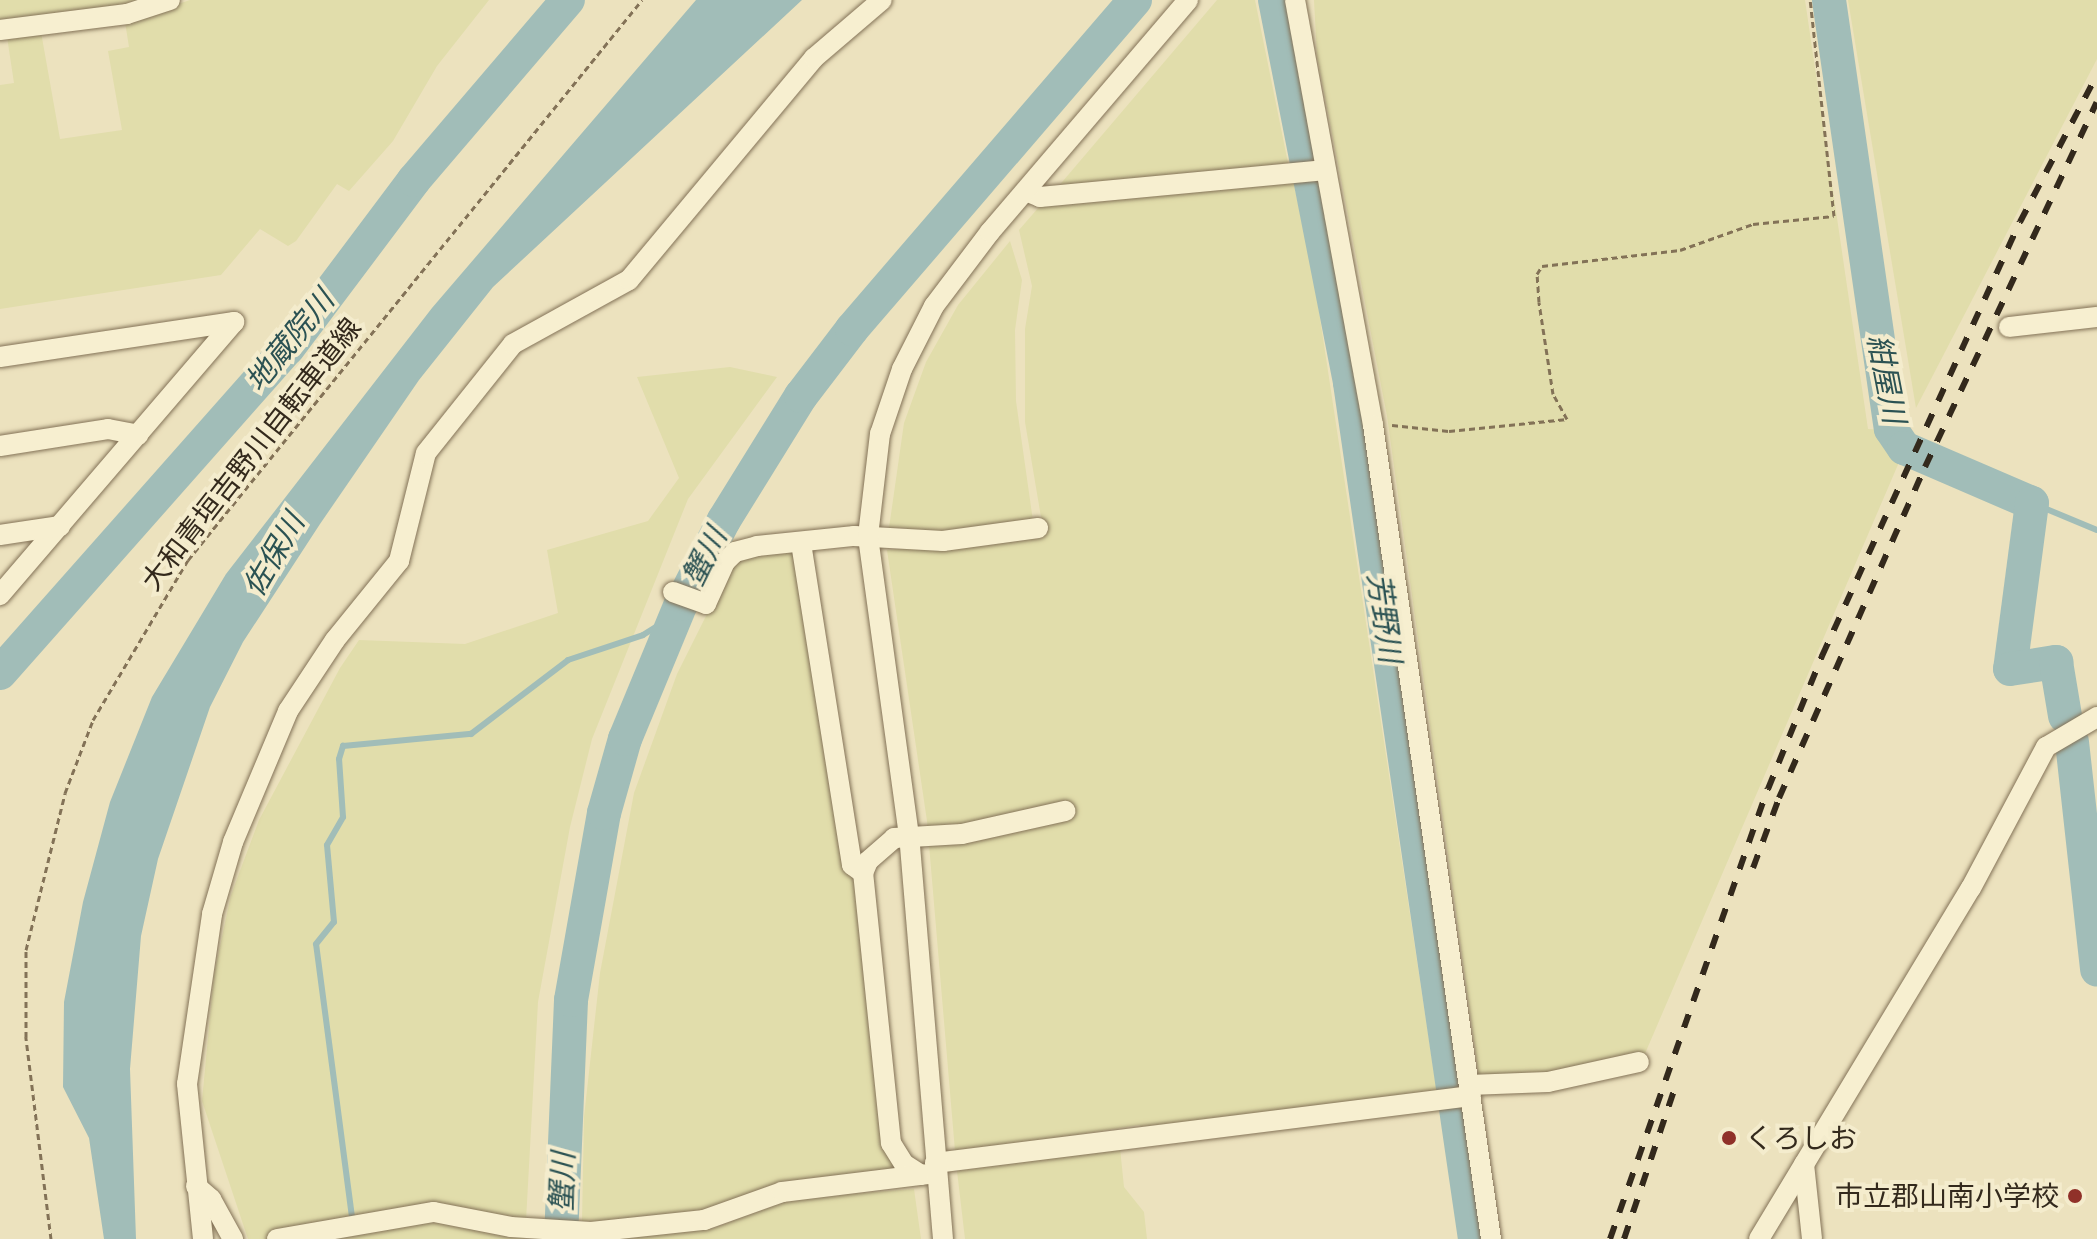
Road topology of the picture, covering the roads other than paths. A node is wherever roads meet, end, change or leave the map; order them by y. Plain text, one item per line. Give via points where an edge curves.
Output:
1 (170, 0) edge
2 (882, 0) edge
3 (1188, 0) edge
4 (1295, 0) edge
5 (0, 30) edge
6 (1326, 170) junction
7 (1026, 191) junction
8 (2097, 317) edge
9 (2009, 327) dead end
10 (0, 357) edge
11 (138, 435) junction
12 (0, 446) edge
13 (60, 526) junction
14 (1038, 528) dead end
15 (0, 535) edge
16 (868, 536) junction
17 (801, 543) junction
18 (673, 592) dead end
19 (0, 595) edge
20 (2097, 717) edge
21 (1065, 811) dead end
22 (909, 836) junction
23 (863, 873) junction
24 (1639, 1062) dead end
25 (1470, 1090) junction
26 (1804, 1164) junction
27 (931, 1170) junction
28 (196, 1186) junction
29 (203, 1239) edge
30 (233, 1239) edge
31 (277, 1239) edge
32 (943, 1239) edge
33 (1491, 1239) edge
34 (1759, 1239) edge
35 (1812, 1239) edge

1 - 5 street via 127,14
2 - 28 street via 814,58 629,280 513,344 426,453 399,561 335,640 288,711 233,842 202,965 187,1084
3 - 7 street
4 - 6 street
6 - 7 street via 1040,197
6 - 25 street via 1373,425
7 - 16 street via 934,306 902,369 880,434
8 - 9 street
10 - 11 street via 234,322
11 - 12 street via 108,429
11 - 13 street
13 - 15 street
13 - 19 street
14 - 16 street via 943,541
16 - 17 street
16 - 22 street
17 - 18 street via 735,552 706,604
17 - 23 street via 852,865
20 - 26 street via 2046,747 1971,888
21 - 22 street via 962,834
22 - 23 street via 882,845
22 - 27 street
23 - 27 street via 891,1143 904,1164
24 - 25 street via 1548,1082
25 - 27 street via 1444,1099
25 - 33 street
26 - 34 street
26 - 35 street
27 - 31 street via 782,1192 704,1220 591,1232 434,1212
27 - 32 street
28 - 29 street
28 - 30 street via 211,1199

